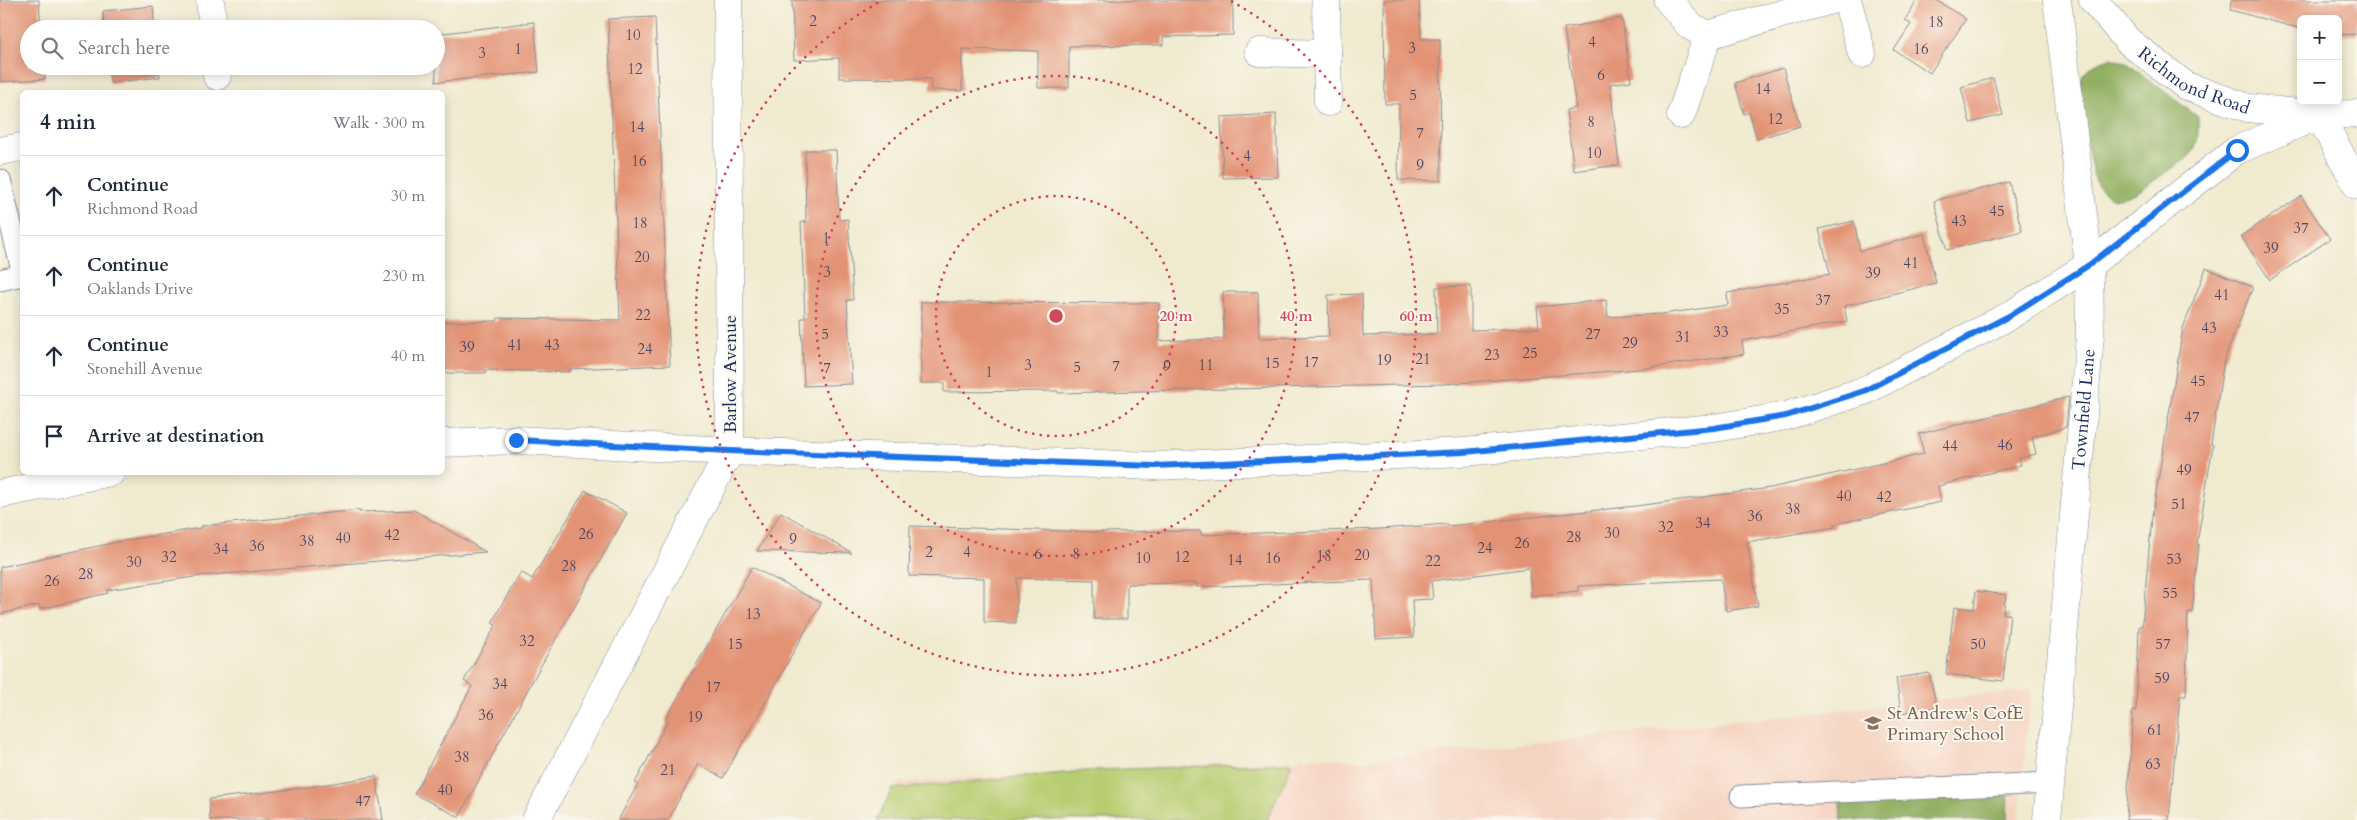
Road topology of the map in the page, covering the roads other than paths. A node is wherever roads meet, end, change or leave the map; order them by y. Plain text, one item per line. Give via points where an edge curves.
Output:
1 (210, 0) edge
2 (728, 0) edge
3 (1326, 0) edge
4 (1668, 0) edge
5 (1831, 0) edge
6 (1847, 0) edge
7 (2057, 0) edge
8 (2093, 0) edge
9 (212, 20) edge
10 (1708, 35) junction
11 (1259, 52) dead end
12 (1327, 54) junction
13 (1862, 54) dead end
14 (1328, 102) dead end
15 (2357, 114) edge
16 (1681, 115) dead end
17 (2319, 115) junction
18 (20, 146) edge
19 (0, 151) edge
20 (0, 180) edge
21 (2357, 185) edge
22 (20, 262) edge
23 (2089, 265) junction
24 (20, 275) edge
25 (0, 280) edge
26 (445, 443) edge
27 (730, 451) junction
28 (96, 475) edge
29 (0, 494) edge
30 (2050, 783) junction
31 (1742, 796) dead end
32 (536, 820) edge
33 (2046, 820) edge

1 - 9 street
2 - 27 street, Barlow Avenue
3 - 12 street
4 - 10 street via 1690,26
5 - 10 street
6 - 13 street
7 - 23 street, Townfield Lane
8 - 17 street, Richmond Road via 2128,40 2186,86 2248,108
10 - 16 street
11 - 12 street
12 - 14 street
15 - 17 street, Richmond Road
17 - 21 street
17 - 23 street, Richmond Road via 2237,150
18 - 19 street
20 - 22 lane
23 - 27 street, Richmond Road via 2009,316 1864,391 1786,416 1714,428 1464,452 1155,466
23 - 30 street, Townfield Lane via 2090,335
24 - 25 lane
26 - 27 street, Richmond Road via 516,440
27 - 32 street, Barlow Avenue
28 - 29 street
30 - 31 lane
30 - 33 street, Townfield Lane

